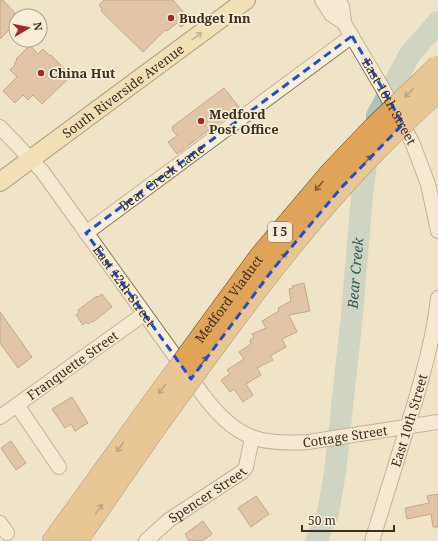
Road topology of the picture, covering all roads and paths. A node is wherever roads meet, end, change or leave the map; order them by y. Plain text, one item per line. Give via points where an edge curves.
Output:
1 (246, 0) edge
2 (322, 0) edge
3 (338, 0) edge
4 (344, 23) junction
5 (352, 36) junction
6 (438, 66) edge
7 (438, 91) edge
8 (0, 128) edge
9 (31, 160) junction
10 (0, 182) edge
11 (438, 231) edge
12 (86, 232) junction
13 (438, 298) edge
14 (144, 314) junction
15 (17, 405) junction
16 (0, 417) edge
17 (150, 421) junction
18 (438, 422) edge
19 (407, 427) junction
20 (252, 438) junction
21 (59, 467) dead end
22 (53, 541) edge
23 (77, 541) edge
24 (146, 541) edge
25 (372, 541) edge

9 -> 1 main road, South Riverside Avenue
2 - 4 street, East 10th Street via 330,14
3 - 4 street, East 10th Street via 342,6
4 - 5 street, East 10th Street
5 - 11 street, East 10th Street, bridge via 412,142 428,184
5 - 12 street, Bear Creek Lane
6 -> 17 highway, Medford Viaduct / I 5, bridge via 330,173 260,256
17 -> 7 highway, Medford Viaduct / I 5, bridge via 210,352 274,268 342,188 387,139
8 - 9 street, East 12th Street
9 - 10 main road, South Riverside Avenue
9 - 12 street, East 12th Street via 42,171
12 - 14 street, East 12th Street
13 - 19 street, East 10th Street via 430,348
14 - 15 street, Franquette Street
14 - 20 street, East 12th Street via 213,408 232,426
15 - 16 street, Franquette Street
15 - 21 street
17 -> 22 highway, I 5
23 -> 17 highway, I 5
18 - 19 street, Cottage Street
19 - 20 street, Cottage Street via 308,442 291,443
19 - 25 street, East 10th Street
20 - 24 street, Spencer Street via 246,466 242,472 169,520

